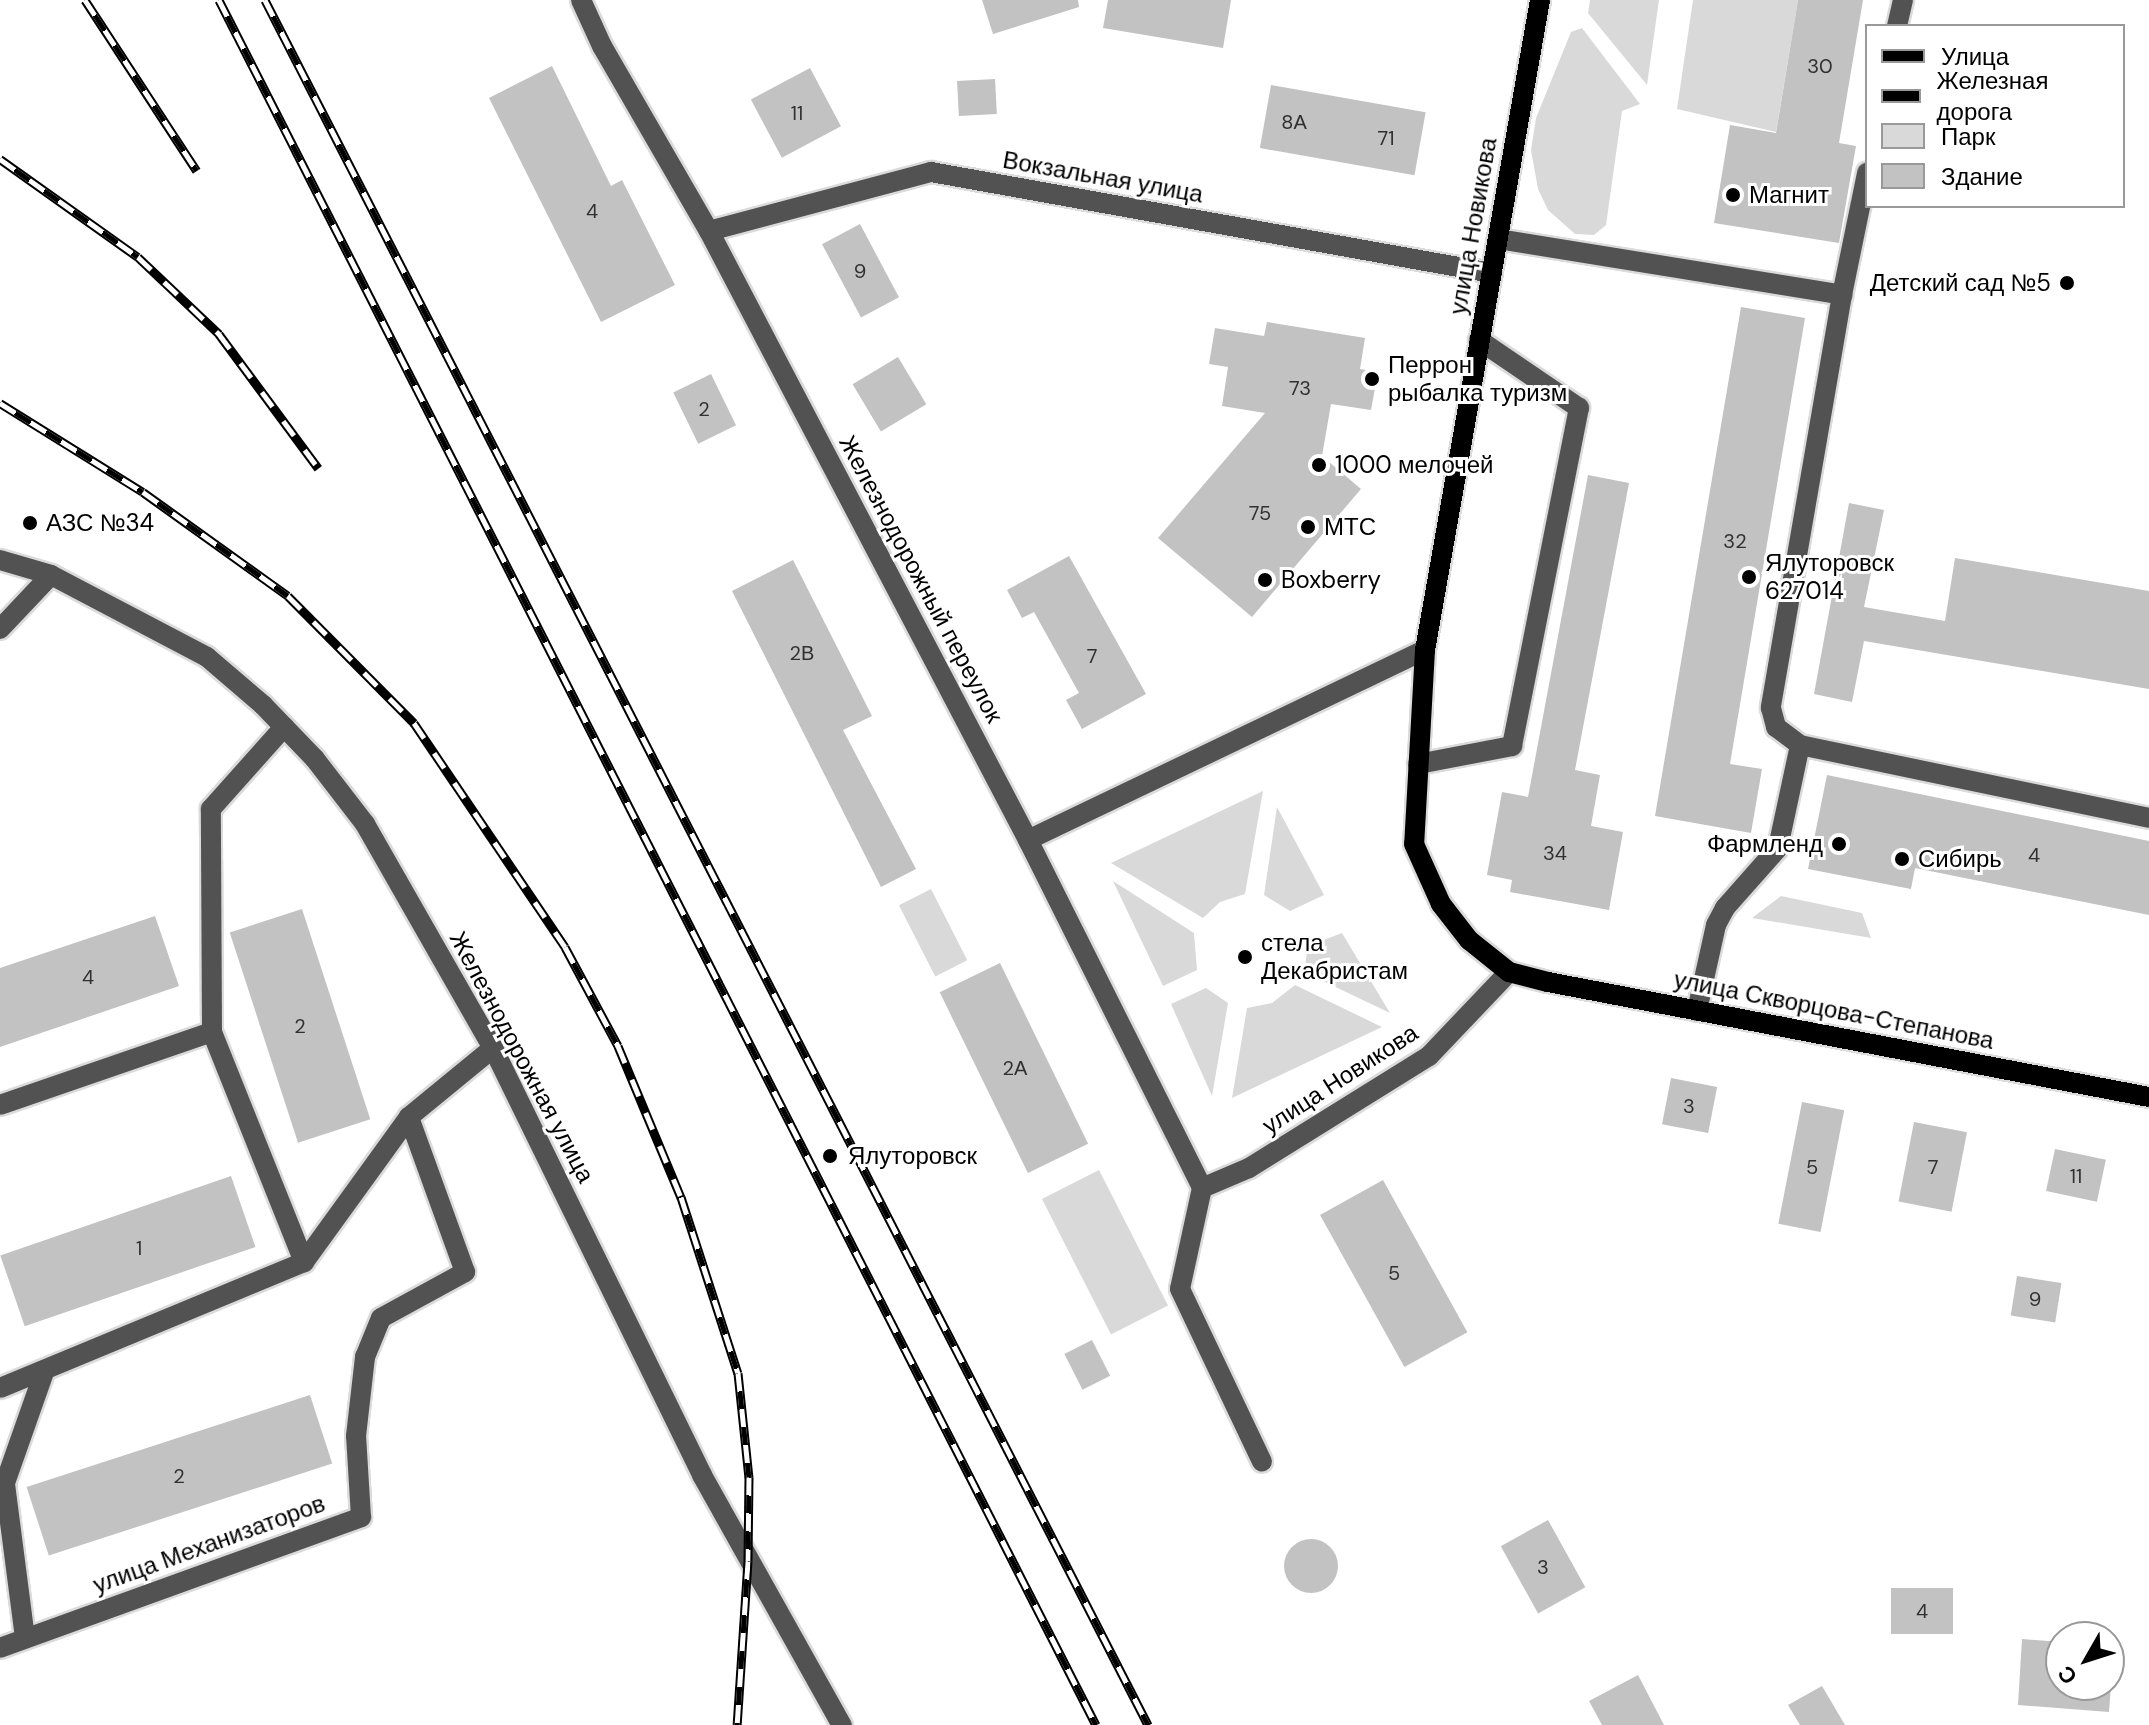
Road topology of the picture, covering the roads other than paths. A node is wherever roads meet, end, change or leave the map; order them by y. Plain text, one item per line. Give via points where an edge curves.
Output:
1 (581, 0) edge
2 (1540, 0) edge
3 (1903, 0) edge
4 (1897, 24) edge
5 (1865, 183) edge
6 (709, 231) junction
7 (1498, 239) junction
8 (1492, 273) junction
9 (1842, 295) junction
10 (1479, 340) junction
11 (0, 560) edge
12 (51, 575) junction
13 (0, 629) edge
14 (1425, 650) junction
15 (284, 727) junction
16 (1800, 745) junction
17 (1418, 764) junction
18 (2149, 818) edge
19 (1028, 840) junction
20 (1509, 972) junction
21 (1697, 1011) junction
22 (212, 1032) junction
23 (493, 1048) junction
24 (2149, 1097) edge
25 (0, 1105) edge
26 (409, 1117) junction
27 (1202, 1188) junction
28 (304, 1262) junction
29 (44, 1372) junction
30 (0, 1388) edge
31 (1262, 1462) dead end
32 (25, 1638) junction
33 (0, 1648) edge
34 (842, 1725) edge

1 - 6 street, Железнодорожный переулок
2 - 7 main road, улица Новикова
3 - 4 street
5 - 9 street
6 - 8 street, Вокзальная улица via 931,172
6 - 19 street, Железнодорожный переулок
7 - 8 main road, улица Новикова
7 - 9 street
8 - 10 main road, улица Новикова
9 - 16 street via 1771,708 1776,727
10 - 14 main road, улица Новикова
10 - 17 street via 1579,408 1512,746
11 - 12 street, Железнодорожная улица
12 - 13 street
12 - 15 street, Железнодорожная улица via 207,657
14 - 17 main road, улица Новикова
14 - 19 street
15 - 22 street via 211,809
15 - 23 street, Железнодорожная улица via 365,824
16 - 18 street
16 - 21 street via 1778,848 1716,925
17 - 20 main road, улица Новикова via 1414,844 1441,904 1469,940
19 - 27 street, Железнодорожный переулок
20 - 21 main road, улица Скворцова-Степанова
20 - 27 street, улица Новикова via 1429,1056 1249,1168
21 - 24 main road, улица Скворцова-Степанова
22 - 25 street
22 - 28 street
23 - 26 street
23 - 34 street, Железнодорожная улица via 702,1475
26 - 28 street
26 - 32 street, улица Механизаторов via 465,1272 381,1318 365,1357 356,1436 361,1517
27 - 31 street via 1180,1289
28 - 29 street
29 - 30 street
29 - 32 street via 5,1483
32 - 33 street, улица Механизаторов

